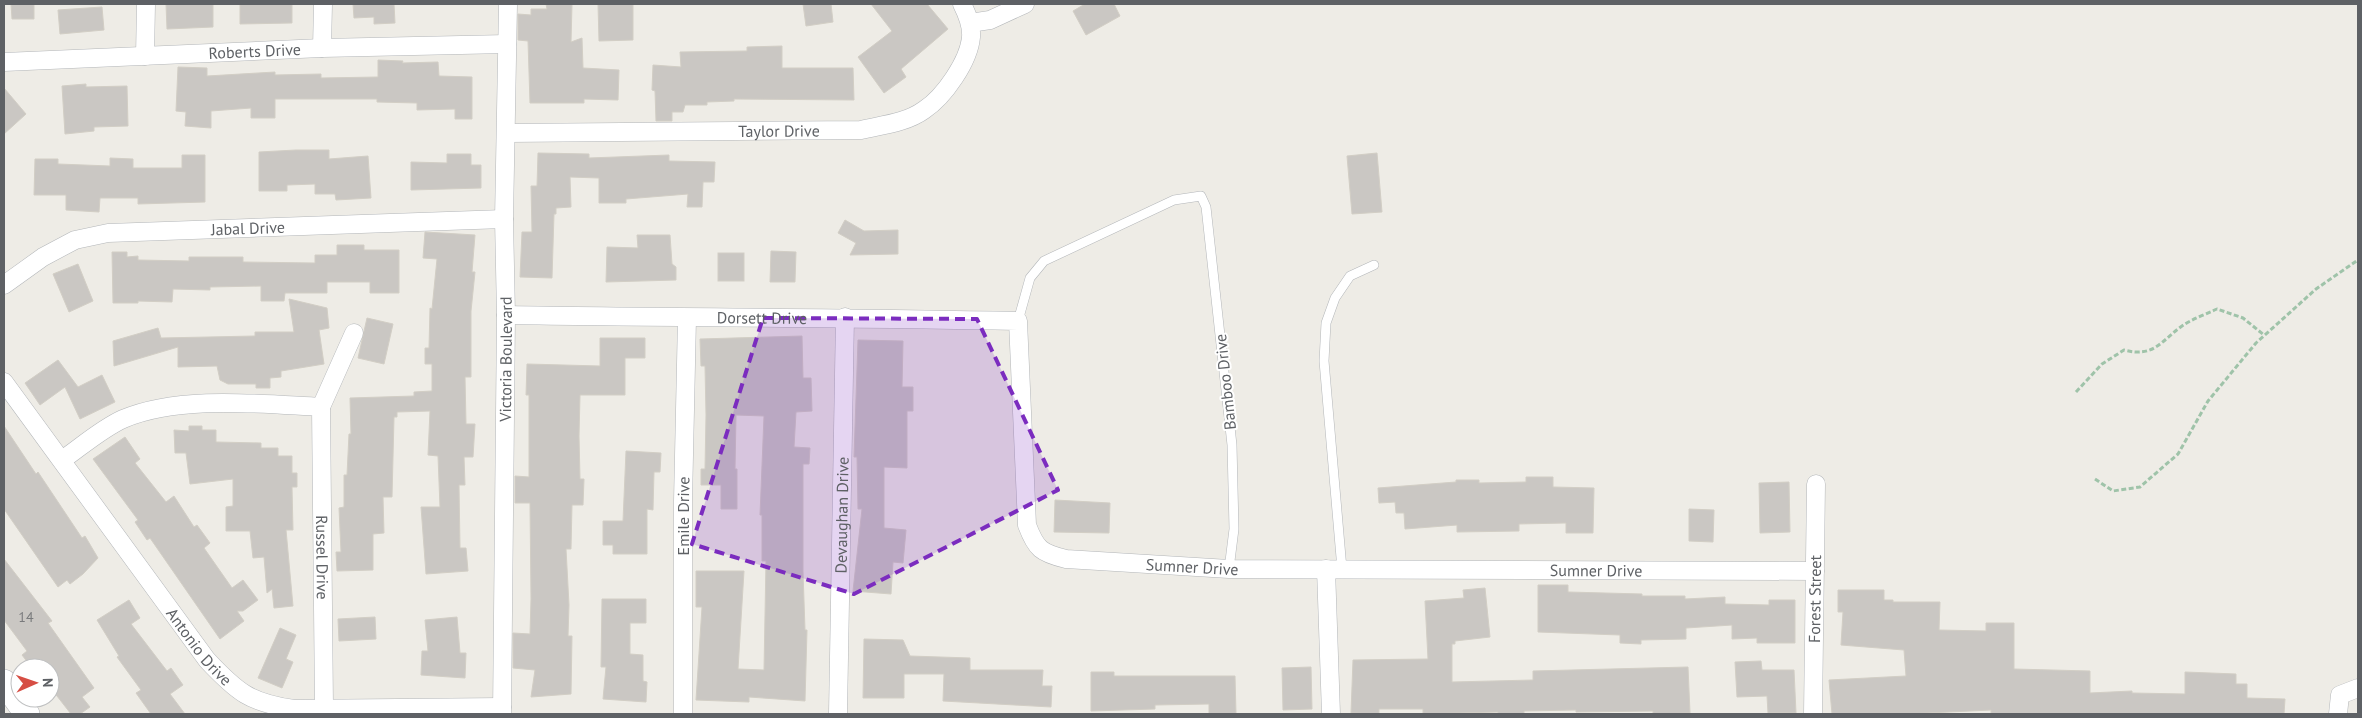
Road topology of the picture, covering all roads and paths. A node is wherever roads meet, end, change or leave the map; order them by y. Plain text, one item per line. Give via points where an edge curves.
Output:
1 (146, 4) edge
2 (323, 4) edge
3 (508, 4) edge
4 (962, 4) edge
5 (1025, 4) edge
6 (970, 23) junction
7 (507, 44) junction
8 (322, 48) junction
9 (145, 56) junction
10 (4, 62) edge
11 (507, 134) junction
12 (1200, 196) joint
13 (504, 219) junction
14 (2358, 260) edge
15 (1374, 265) dead end
16 (4, 285) edge
17 (506, 315) junction
18 (845, 317) junction
19 (687, 318) junction
20 (1018, 321) junction
21 (354, 333) dead end
22 (2264, 335) junction
23 (4, 382) edge
24 (2076, 392) dead end
25 (320, 407) junction
26 (62, 460) junction
27 (2095, 479) dead end
28 (1816, 484) dead end
29 (1229, 569) junction
30 (1334, 569) junction
31 (1815, 571) junction
32 (4, 682) edge
33 (2358, 688) edge
34 (324, 707) junction
35 (502, 710) edge
36 (27, 714) edge
37 (683, 714) edge
38 (838, 714) edge
39 (1331, 714) edge
40 (1813, 714) edge
41 (2338, 714) edge

1 - 9 street
2 - 8 street
3 - 7 street, Victoria Boulevard
4 - 6 street, Taylor Drive
5 - 6 street via 990,20
6 - 11 street, Taylor Drive via 969,47 959,70 944,91 924,110 903,120 862,130
7 - 8 street, Roberts Drive
7 - 11 street, Victoria Boulevard
8 - 9 street, Roberts Drive
9 - 10 street, Roberts Drive
11 - 13 street, Victoria Boulevard
12 - 20 lane, Sumner Drive via 1174,200 1044,261 1030,278
12 - 29 lane, Bamboo Drive via 1206,208 1232,445 1234,529
13 - 16 street, Jabal Drive via 108,233 75,240 43,257
13 - 17 street, Victoria Boulevard
14 - 22 path via 2316,288
15 - 30 lane via 1350,276 1335,298 1326,323 1324,361
17 - 19 street, Dorsett Drive
17 - 35 street, Victoria Boulevard
18 - 19 street, Dorsett Drive
18 - 20 street, Dorsett Drive
18 - 38 street, Devaughan Drive
19 - 37 street, Emile Drive
20 - 29 street, Sumner Drive via 1025,505 1027,525 1035,546 1066,559
21 - 25 street, Russel Drive
22 - 24 path via 2243,318 2218,309 2182,325 2162,344 2138,353 2124,350 2102,364
22 - 27 path via 2208,402 2178,454 2146,482 2140,487 2113,491
23 - 26 street, Antonio Drive
25 - 26 street via 174,405 120,420
25 - 34 street, Russel Drive
26 - 34 street, Antonio Drive via 207,660 228,683 248,697 268,705 294,709
28 - 31 street, Forest Street
29 - 30 street, Sumner Drive
30 - 31 street, Sumner Drive
30 - 39 street
31 - 40 street, Forest Street
32 - 36 main road
33 - 41 street via 2340,695
34 - 35 street, Antonio Drive

